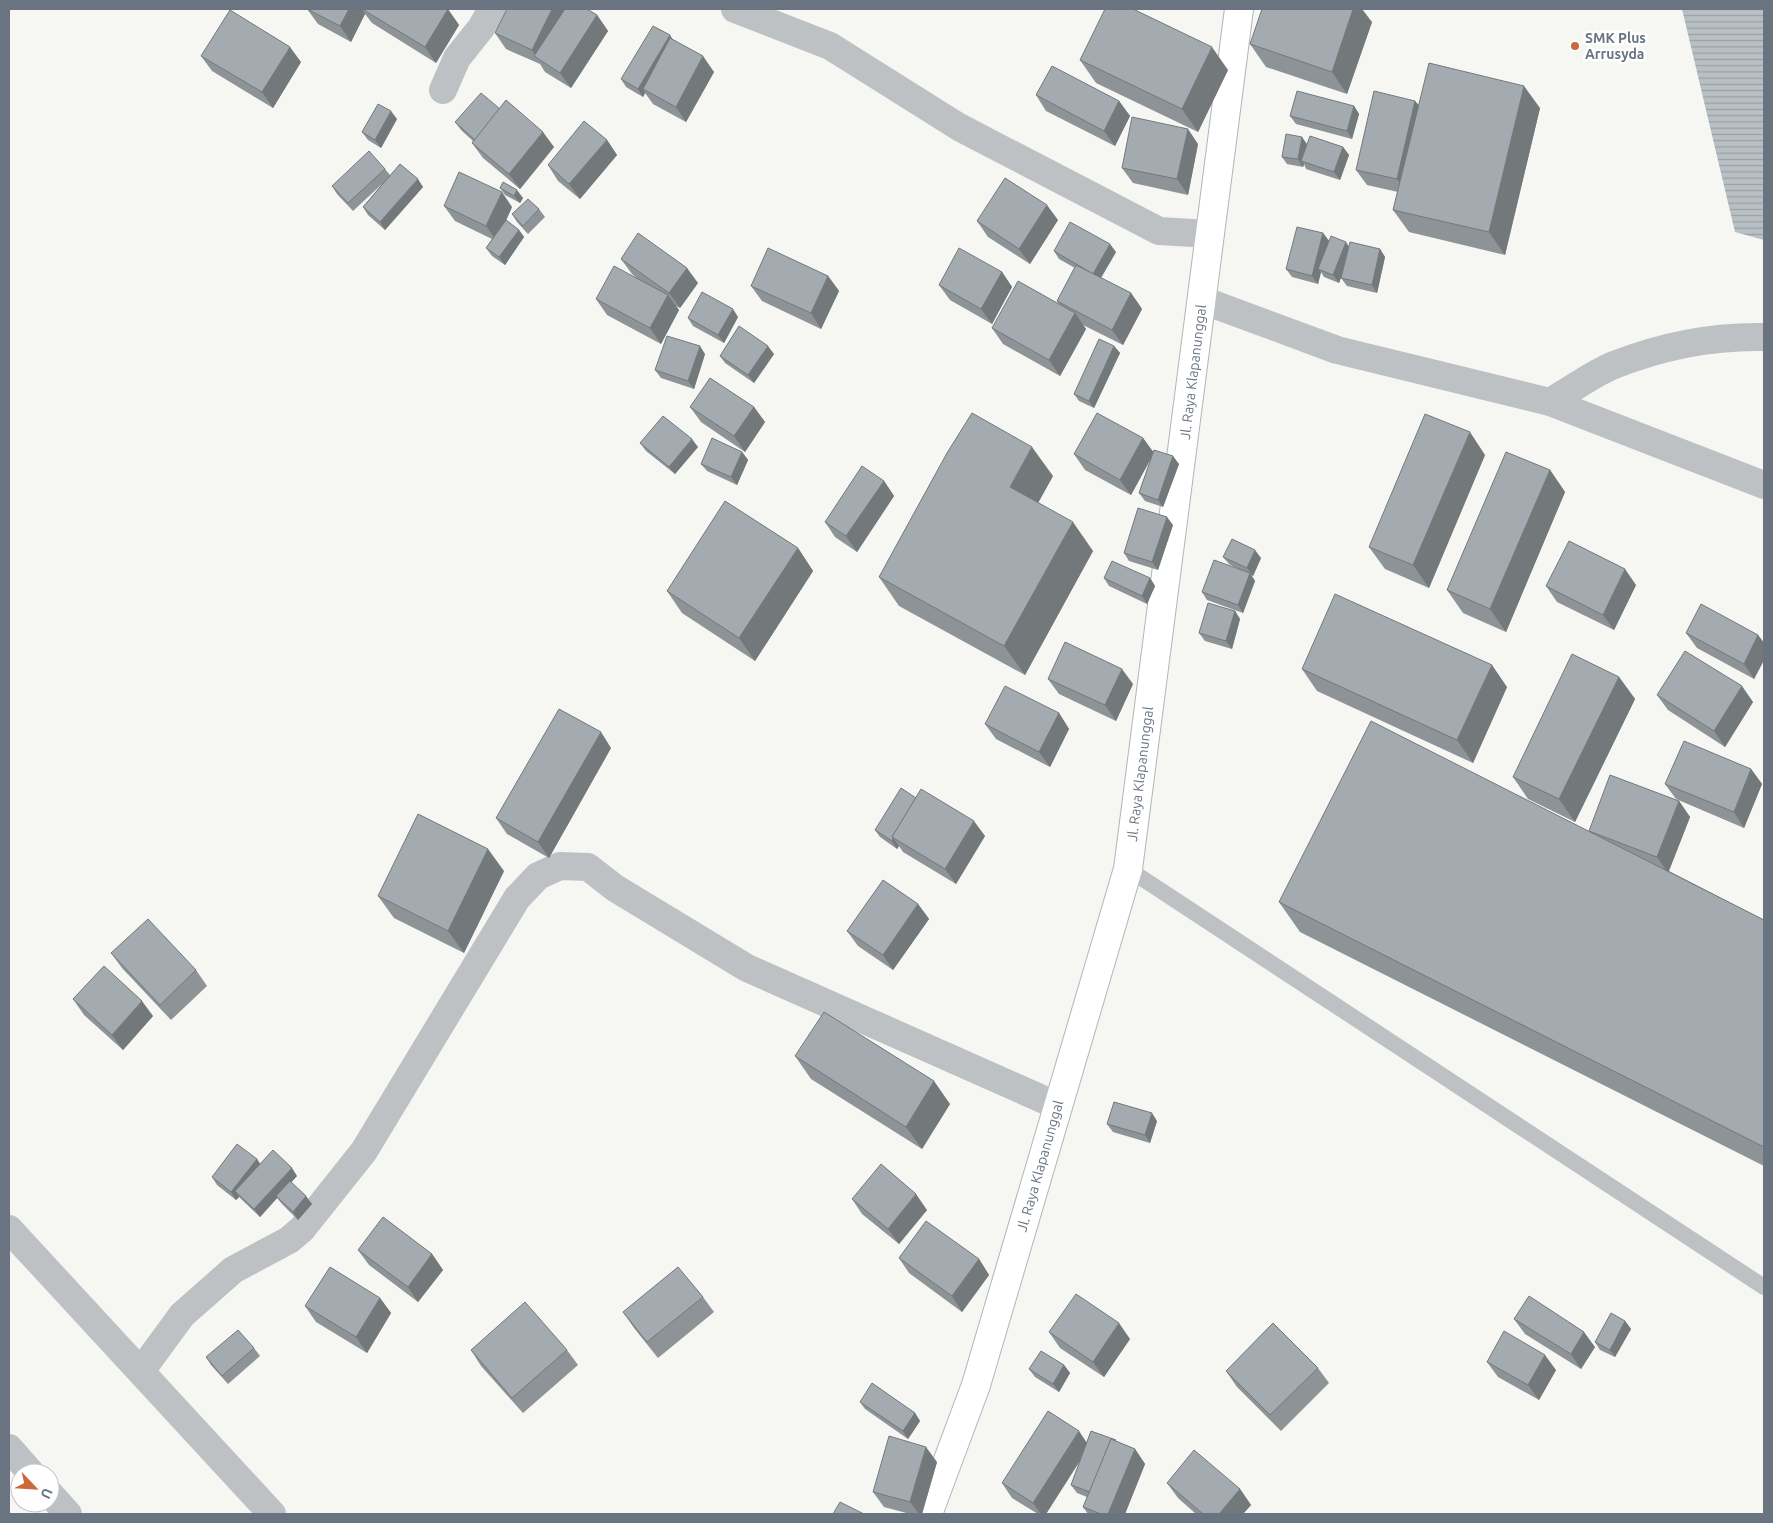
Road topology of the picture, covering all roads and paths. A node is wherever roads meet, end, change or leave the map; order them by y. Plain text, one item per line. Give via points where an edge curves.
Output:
1 (492, 9) edge
2 (735, 9) edge
3 (1239, 9) edge
4 (443, 90) dead end
5 (1210, 234) junction
6 (1202, 300) junction
7 (1764, 337) edge
8 (1550, 402) junction
9 (1764, 485) edge
10 (1128, 868) junction
11 (1058, 1106) junction
12 (9, 1229) edge
13 (1764, 1287) edge
14 (141, 1371) junction
15 (9, 1448) edge
16 (22, 1463) edge
17 (260, 1510) edge
18 (928, 1514) edge

1 - 4 street via 457,58
2 - 5 street via 830,46 959,127 1158,231
3 - 5 street, Jl. Raya Klapanunggal
5 - 6 street, Jl. Raya Klapanunggal
6 - 8 street via 1337,350
6 - 10 street, Jl. Raya Klapanunggal
7 - 8 street via 1698,340 1664,348 1613,366
8 - 9 street
10 - 11 street, Jl. Raya Klapanunggal
10 - 13 lane
11 - 14 street via 747,968 615,888 588,867 560,866 538,876 517,898 364,1151 302,1230 226,1276 182,1315
11 - 18 street, Jl. Raya Klapanunggal via 976,1385
12 - 14 street
14 - 17 street
15 - 16 street

